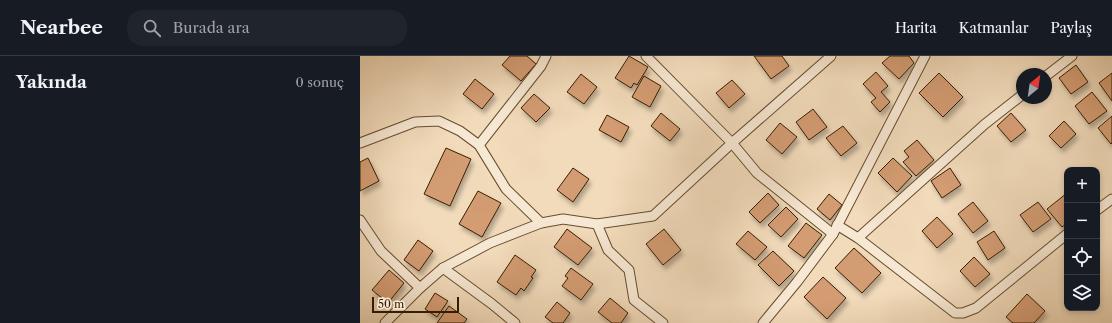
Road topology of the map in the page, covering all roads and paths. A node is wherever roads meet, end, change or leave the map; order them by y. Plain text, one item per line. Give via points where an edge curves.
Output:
1 (546, 56) edge
2 (646, 56) edge
3 (831, 56) edge
4 (925, 56) edge
5 (1072, 56) edge
6 (1052, 71) edge
7 (1016, 100) edge
8 (360, 143) edge
9 (732, 143) junction
10 (479, 146) junction
11 (1112, 199) edge
12 (1100, 208) edge
13 (360, 220) edge
14 (541, 223) junction
15 (597, 224) junction
16 (837, 225) junction
17 (833, 234) junction
18 (1064, 236) edge
19 (858, 238) junction
20 (443, 268) junction
21 (420, 288) junction
22 (385, 323) edge
23 (515, 323) edge
24 (663, 323) edge
25 (763, 323) edge

1 - 10 street
2 - 9 street
3 - 9 street
4 - 16 street
5 - 6 street
7 - 19 street
8 - 10 street via 415,122 439,121 460,131
9 - 15 street via 653,216
9 - 17 street via 756,173
10 - 14 street via 506,190
11 - 12 street
13 - 21 street via 381,250
14 - 15 street via 563,220
14 - 20 street via 490,243
15 - 24 street via 608,250 629,270 634,300
16 - 17 street
16 - 19 street
17 - 25 street via 798,282
18 - 19 street via 976,308 963,313 955,313
20 - 21 street
20 - 23 street
21 - 22 street

